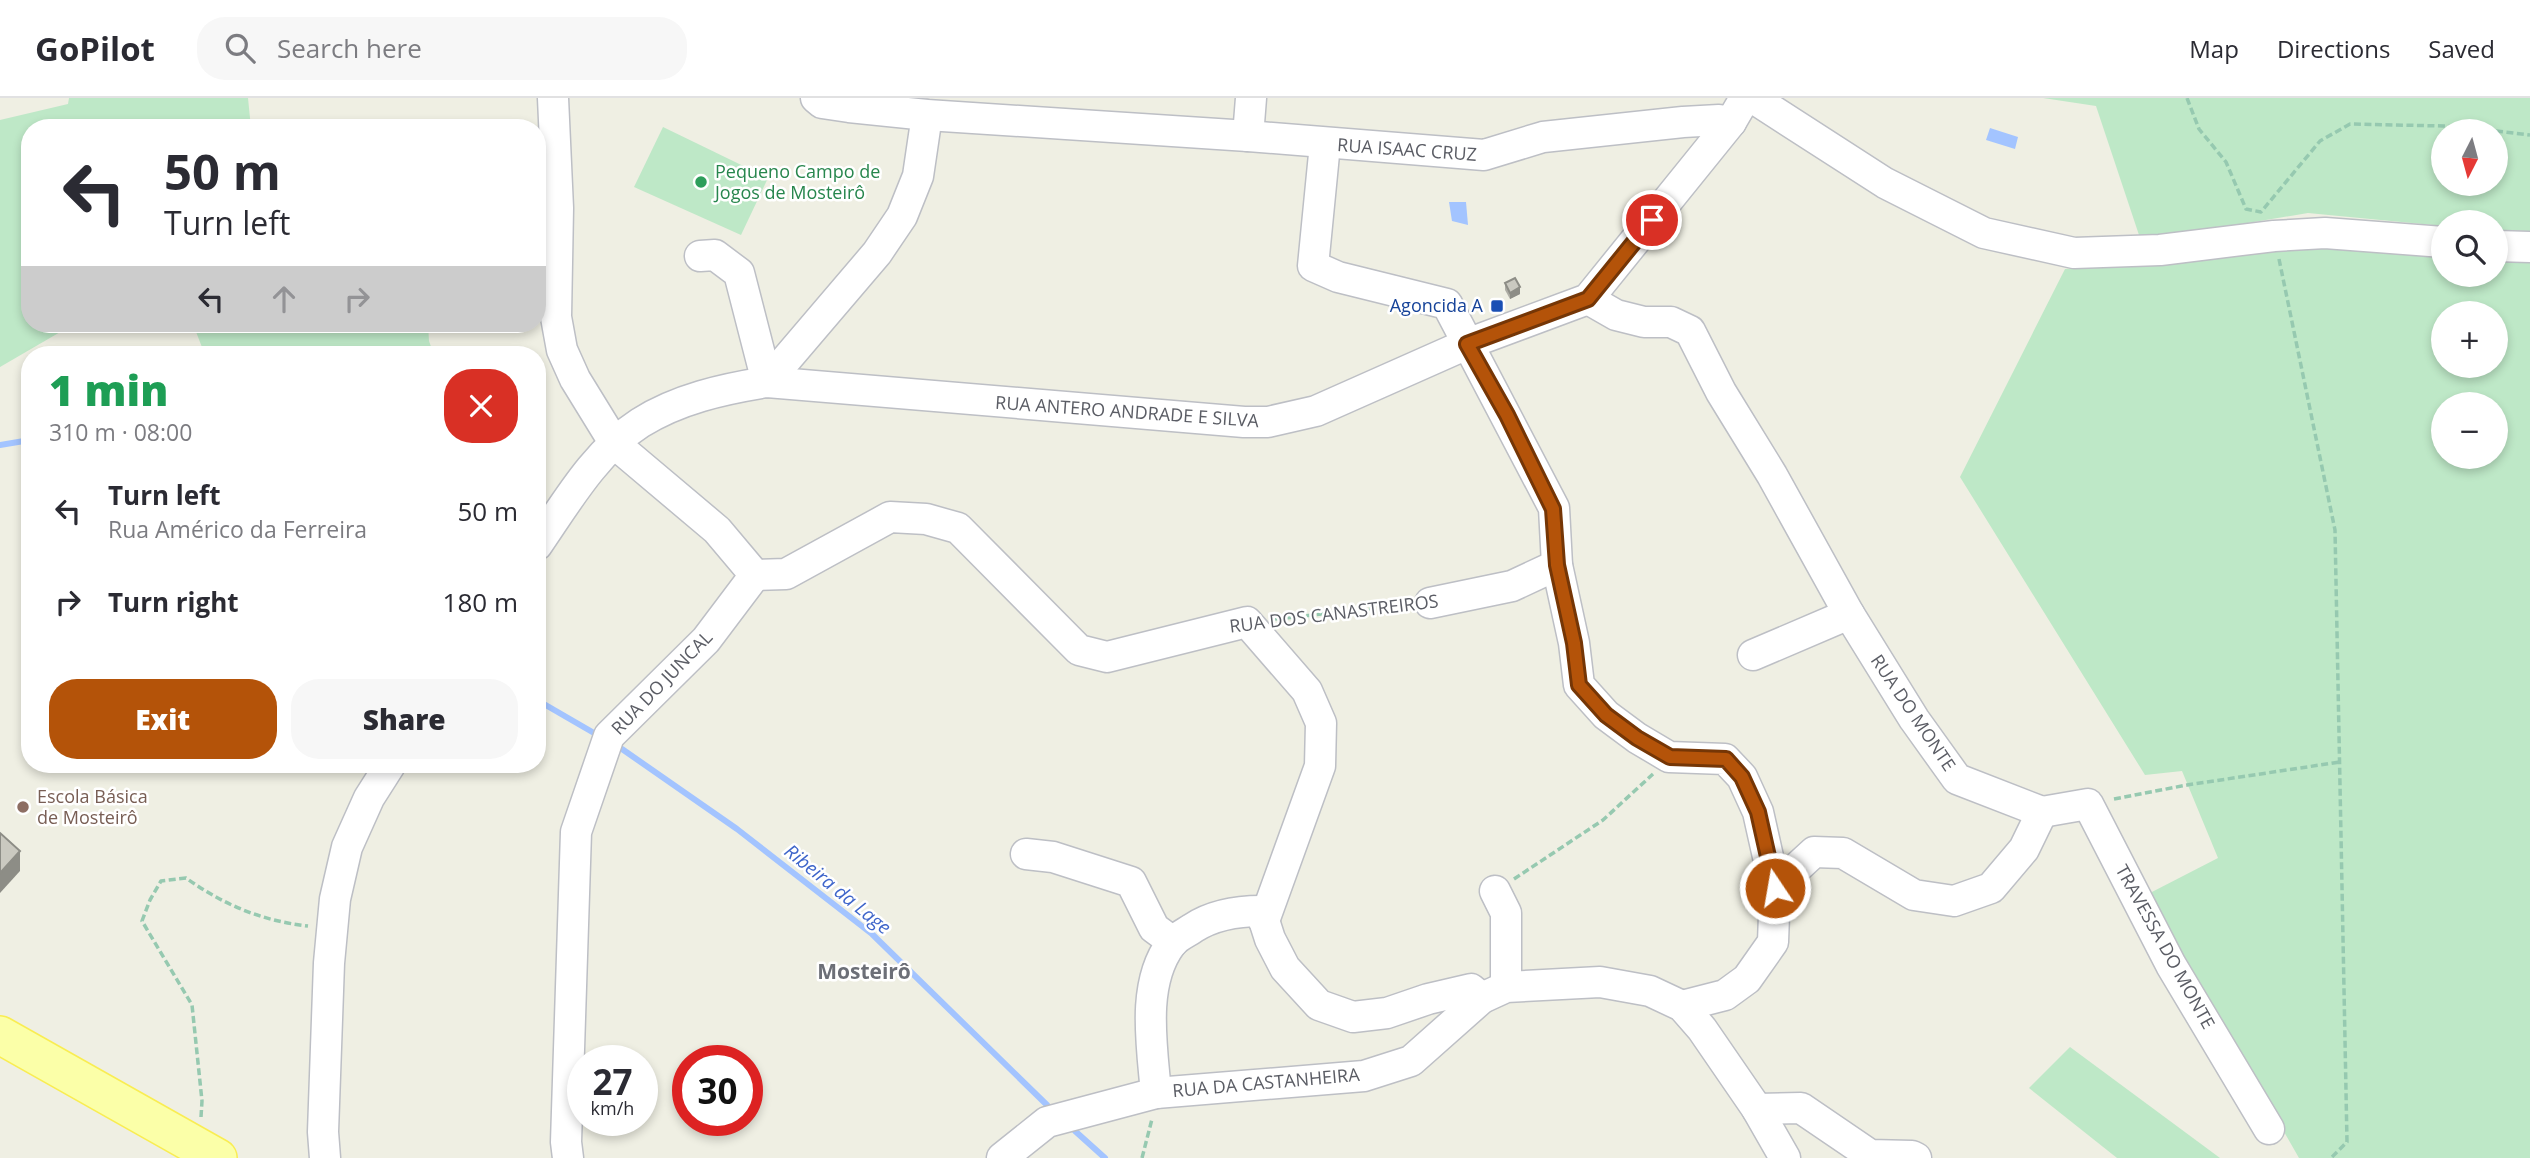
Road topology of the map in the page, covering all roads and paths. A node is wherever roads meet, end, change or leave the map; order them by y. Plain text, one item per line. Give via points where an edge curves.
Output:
1 (553, 98) edge
2 (816, 98) edge
3 (1251, 98) edge
4 (1753, 98) edge
5 (2187, 98) edge
6 (1738, 110) edge
7 (928, 115) junction
8 (2431, 126) edge
9 (2508, 132) edge
10 (2530, 135) edge
11 (1248, 136) junction
12 (1325, 144) junction
13 (2274, 236) junction
14 (2431, 241) edge
15 (2508, 246) edge
16 (2530, 247) edge
17 (700, 256) dead end
18 (1588, 299) junction
19 (1467, 344) junction
20 (766, 382) junction
21 (615, 444) junction
22 (546, 532) edge
23 (1557, 565) junction
24 (755, 575) junction
25 (1430, 603) joint
26 (1849, 614) junction
27 (1247, 622) junction
28 (1753, 654) dead end
29 (1670, 757) junction
30 (2340, 762) junction
31 (385, 773) edge
32 (2088, 804) junction
33 (2042, 812) junction
34 (1026, 854) dead end
35 (1775, 888) junction
36 (1494, 891) joint
37 (1264, 921) junction
38 (331, 929) junction
39 (1172, 942) junction
40 (1494, 992) junction
41 (1682, 1006) junction
42 (0, 1035) edge
43 (1156, 1093) junction
44 (1757, 1109) junction
45 (2269, 1129) dead end
46 (324, 1145) edge
47 (209, 1152) edge
48 (304, 1158) edge
49 (568, 1158) edge
50 (1002, 1158) edge
51 (1142, 1158) edge
52 (1785, 1158) edge
53 (1916, 1158) edge
54 (2331, 1158) edge

1 - 21 street via 556,317 562,350 575,379
2 - 7 street, RUA ISAAC CRUZ via 822,103
3 - 11 street
4 - 13 street via 1885,183 1984,233 2074,253 2160,250
5 - 8 path via 2199,129 2225,162 2246,209 2261,212 2320,141 2350,124
6 - 12 street, RUA ISAAC CRUZ via 1719,120 1543,137 1484,155
6 - 18 street
7 - 11 street, RUA ISAAC CRUZ
7 - 20 street via 918,176 902,216 877,253
9 - 10 path
11 - 12 street, RUA ISAAC CRUZ
12 - 19 street via 1313,266 1338,278 1447,304
13 - 14 street via 2325,233
13 - 30 path via 2335,530
15 - 16 street
17 - 20 street via 715,254 739,273
18 - 19 street, RUA ANTERO ANDRADE E SILVA
18 - 26 street, RUA DO MONTE via 1616,315 1671,322 1690,331
19 - 20 street, RUA ANTERO ANDRADE E SILVA via 1316,411 1268,422
19 - 23 street via 1553,509
20 - 21 street, RUA ANTERO ANDRADE E SILVA via 720,390 675,405
21 - 22 street, RUA ANTERO ANDRADE E SILVA via 581,481
21 - 24 street via 717,530
23 - 25 street, RUA DOS CANASTREIROS via 1512,586
23 - 29 street via 1579,685 1606,715
24 - 27 street, RUA DOS CANASTREIROS via 786,574 890,517 926,519 958,528 1079,650 1107,657
24 - 49 street, RUA DO JUNCAL via 706,640 610,736 576,832
25 - 27 path, RUA DOS CANASTREIROS
26 - 28 street
26 - 33 street, RUA DO MONTE via 1957,779
27 - 37 street via 1307,691 1321,723 1320,766
29 - 35 street via 1726,759 1742,777 1758,812
29 - 36 path via 1604,820
30 - 32 path
30 - 54 path via 2347,1142
31 - 38 street via 347,848
32 - 33 street
32 - 45 street, TRAVESSA DO MONTE via 2171,965
33 - 35 street via 2024,849 1991,888 1954,901 1914,895 1843,853 1814,852
34 - 39 street via 1053,857 1131,882 1154,928
35 - 41 street via 1773,942 1747,979 1725,995
36 - 40 street via 1506,913
37 - 39 street via 1261,911 1238,911 1202,922
37 - 40 street via 1285,968 1319,1004 1353,1017 1387,1013 1471,989
38 - 46 street
38 - 47 path via 248,913 186,878 161,881 155,891 142,921 192,1005
39 - 43 street via 1158,965 1152,1000
40 - 41 street via 1600,982 1650,991
40 - 43 street, RUA DA CASTANHEIRA via 1411,1061 1364,1076
41 - 44 street
42 - 47 main road
43 - 50 street, RUA DA CASTANHEIRA via 1046,1122
43 - 51 path
44 - 52 street
44 - 53 street via 1801,1108 1870,1155
46 - 48 street

